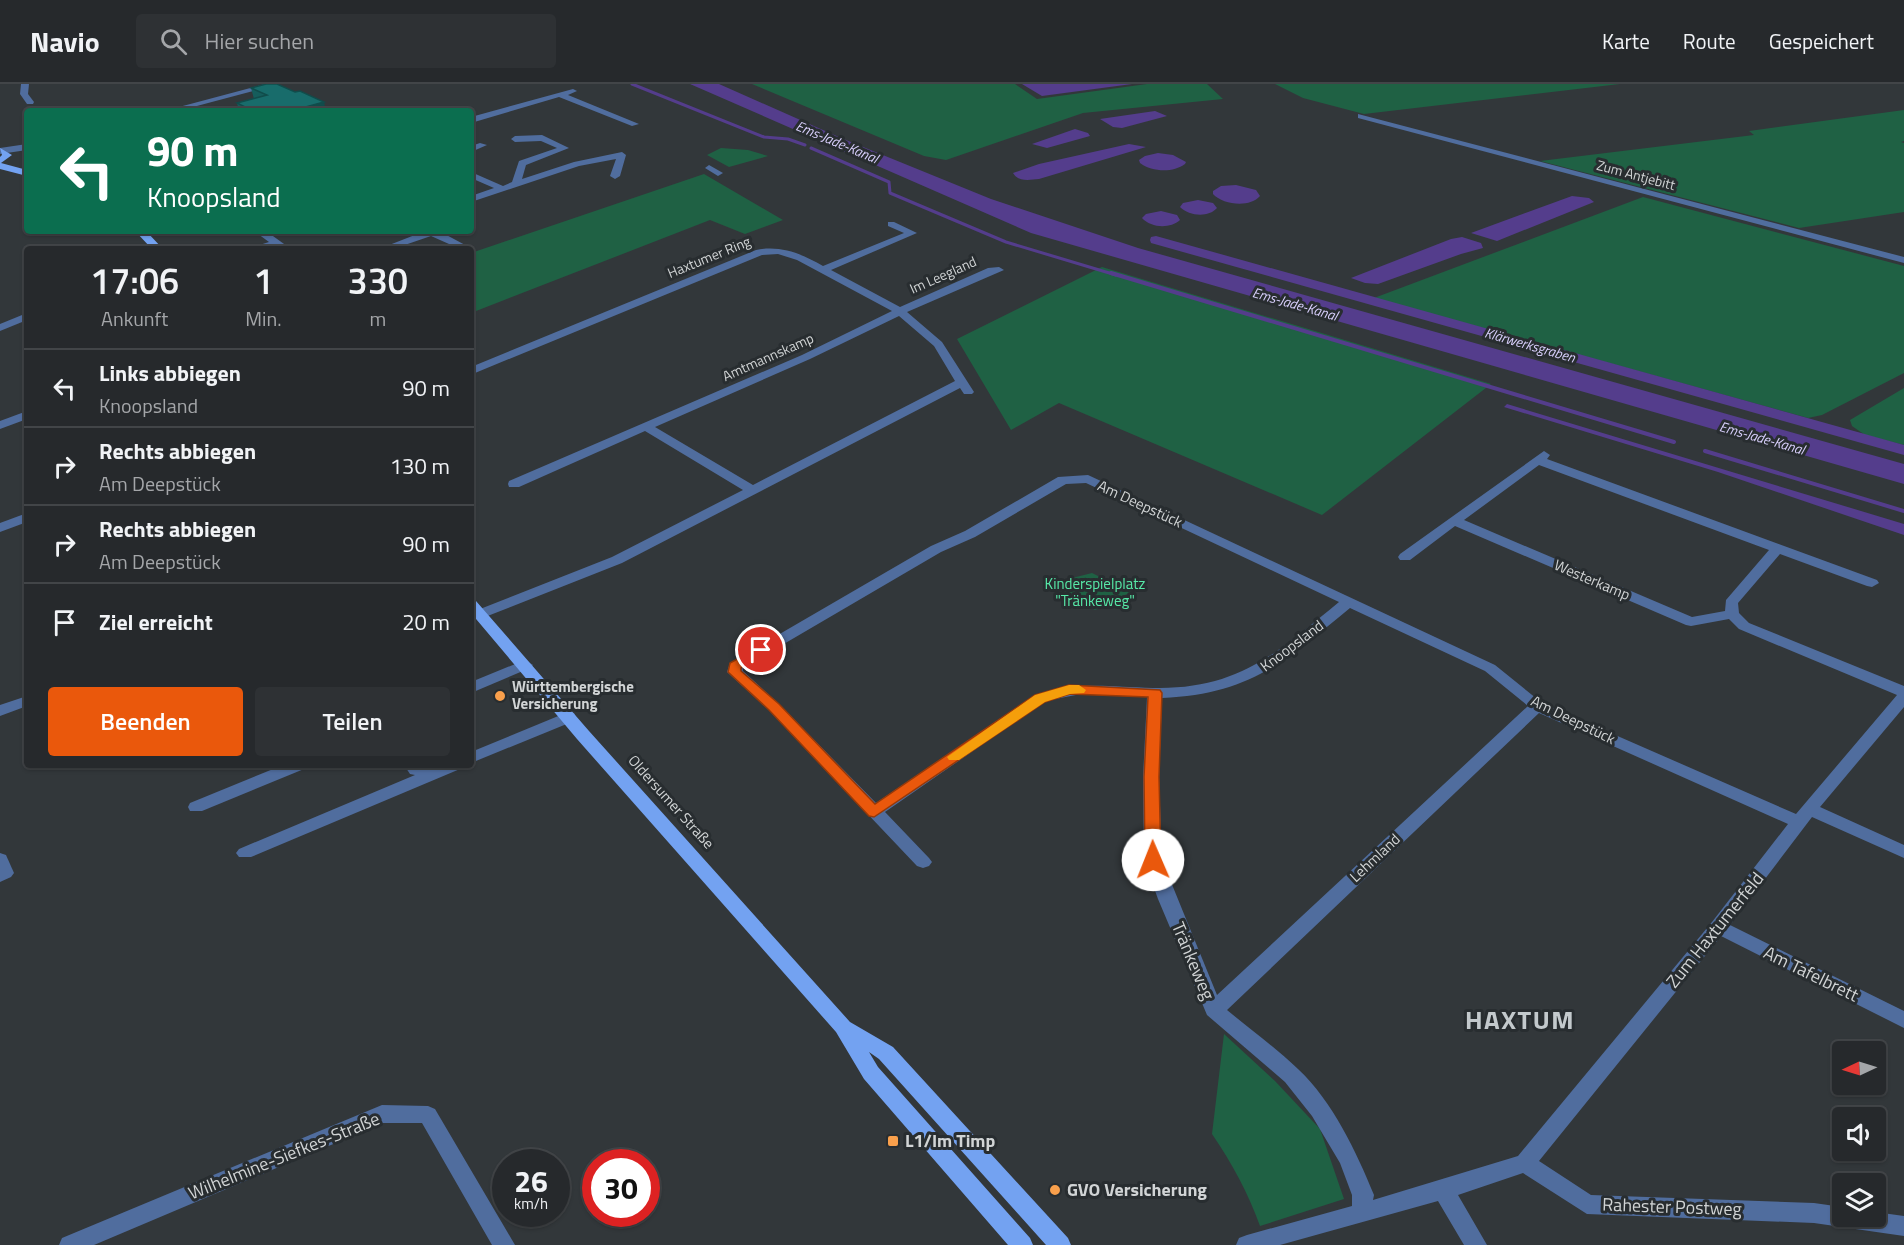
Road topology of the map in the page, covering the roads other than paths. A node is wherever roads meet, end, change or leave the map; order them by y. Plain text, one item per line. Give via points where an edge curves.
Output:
1 (25, 84) edge
2 (275, 84) edge
3 (573, 91) dead end
4 (561, 95) junction
5 (30, 102) dead end
6 (180, 108) edge
7 (1361, 116) dead end
8 (474, 119) edge
9 (635, 124) dead end
10 (515, 139) dead end
11 (483, 145) dead end
12 (24, 148) edge
13 (474, 148) edge
14 (2, 158) edge
15 (709, 168) dead end
16 (24, 172) edge
17 (718, 173) dead end
18 (474, 176) edge
19 (615, 176) dead end
20 (516, 185) junction
21 (503, 189) junction
22 (474, 199) edge
23 (891, 224) dead end
24 (143, 234) edge
25 (264, 234) edge
26 (427, 234) edge
27 (437, 234) edge
28 (156, 246) edge
29 (282, 246) edge
30 (393, 246) edge
31 (462, 246) dead end
32 (1904, 260) edge
33 (824, 269) junction
34 (999, 270) dead end
35 (900, 311) junction
36 (24, 317) edge
37 (0, 328) edge
38 (474, 370) edge
39 (24, 416) edge
40 (0, 425) edge
41 (646, 427) junction
42 (514, 484) dead end
43 (752, 490) junction
44 (24, 518) edge
45 (1454, 521) junction
46 (0, 528) edge
47 (1777, 549) junction
48 (1405, 557) dead end
49 (1872, 583) dead end
50 (1347, 602) junction
51 (475, 609) edge
52 (1732, 614) junction
53 (525, 665) junction
54 (474, 687) edge
55 (1904, 692) edge
56 (1155, 693) junction
57 (1904, 697) edge
58 (24, 702) edge
59 (1537, 706) junction
60 (0, 711) edge
61 (568, 717) junction
62 (534, 721) dead end
63 (474, 746) edge
64 (474, 757) edge
65 (291, 768) edge
66 (447, 768) edge
67 (196, 807) dead end
68 (874, 812) junction
69 (1804, 816) junction
70 (1904, 852) edge
71 (245, 853) dead end
72 (0, 859) edge
73 (923, 862) dead end
74 (0, 876) edge
75 (1718, 927) junction
76 (1214, 1010) junction
77 (1904, 1020) edge
78 (843, 1027) junction
79 (1525, 1163) junction
80 (1444, 1191) junction
81 (1362, 1212) junction
82 (1904, 1226) edge
83 (70, 1245) edge
84 (504, 1245) edge
85 (1022, 1245) edge
86 (1060, 1245) edge
87 (1247, 1245) edge
88 (1476, 1245) edge

1 - 5 street via 24,94
2 - 6 street
3 - 4 street
4 - 8 street
4 - 9 street
7 - 32 street, Zum Antjebitt
10 - 20 street via 542,138 565,148 522,163
11 - 13 street
12 - 14 street
14 - 16 main road
15 - 17 street
18 - 21 street
19 - 20 street via 622,155 577,164
20 - 21 street
21 - 22 street
23 - 33 street via 912,233
24 - 28 main road
25 - 29 street
26 - 30 street
27 - 31 street
33 - 35 street, Haxtumer Ring
33 - 38 street, Haxtumer Ring via 779,251 760,252
34 - 35 street, Im Leegland
35 - 41 street, Amtmannskamp
35 - 43 street, Haxtumer Ring via 938,344 965,387
36 - 37 street
39 - 40 street
41 - 42 street, Amtmannskamp
41 - 43 street
43 - 51 street, Haxtumer Ring via 617,560
44 - 46 street
45 - 47 street via 1543,457
45 - 48 street
45 - 52 street, Westerkamp via 1691,622
47 - 49 street
47 - 52 street via 1731,603
50 - 56 street, Knoopsland via 1270,665 1242,680 1203,692
50 - 59 street, Am Deepstück via 1490,668
50 - 68 street, Am Deepstück via 1088,479 1063,480 735,666 735,672 774,707
51 - 53 main road, Oldersumer Straße
52 - 55 street via 1744,626
53 - 54 street
53 - 61 main road, Oldersumer Straße
56 - 68 street, Knoopsland via 1069,690 1040,698
56 - 76 street, Tränkeweg via 1153,860
57 - 69 street, Zum Haxtumerfeld
58 - 60 street
59 - 69 street, Am Deepstück
59 - 76 street, Lehmland
61 - 64 street
61 - 78 main road, Oldersumer Straße
62 - 63 street
65 - 67 street
66 - 71 street
68 - 73 street, Am Deepstück
69 - 70 street
69 - 75 street, Zum Haxtumerfeld
72 - 74 street via 5,873
75 - 77 street, Am Tafelbrett
75 - 79 street, Zum Haxtumerfeld
76 - 81 street, Tränkeweg via 1292,1076 1319,1110 1349,1159 1363,1195
78 - 85 main road, Oldersumer Straße via 871,1073
78 - 86 main road, Oldersumer Straße via 886,1053
79 - 80 street
79 - 82 street, Rahester Postweg via 1587,1204 1814,1213
80 - 81 street
80 - 88 street
81 - 87 street
83 - 84 street, Wilhelmine-Siefkes-Straße via 382,1114 428,1115

